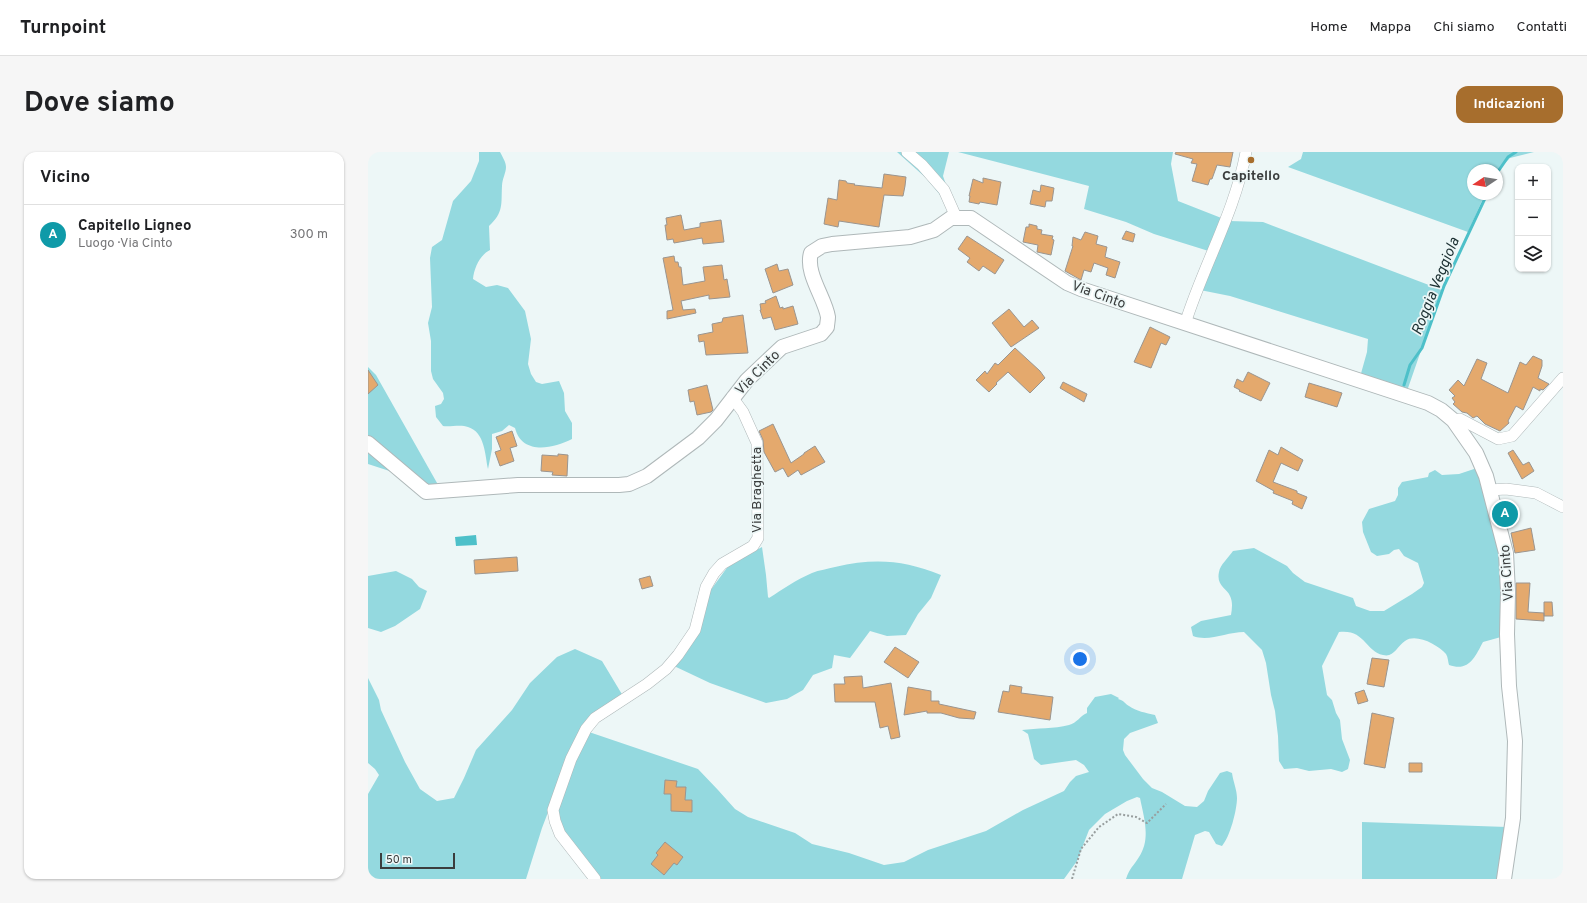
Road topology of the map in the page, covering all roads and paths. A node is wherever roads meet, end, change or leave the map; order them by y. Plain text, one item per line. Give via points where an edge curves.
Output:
1 (907, 152) edge
2 (1246, 152) edge
3 (956, 217) junction
4 (1185, 324) junction
5 (1563, 378) edge
6 (732, 397) junction
7 (1453, 420) junction
8 (368, 443) edge
9 (1490, 490) junction
10 (1563, 506) edge
11 (1166, 804) dead end
12 (595, 879) edge
13 (1072, 879) edge
14 (1504, 879) edge

1 - 3 street via 944,190
2 - 4 street via 1232,204
3 - 4 street, Via Cinto via 970,218 983,225 1067,283
3 - 6 street, Via Cinto via 934,230 917,235 832,244 822,246 811,253 809,259 828,317 827,327 821,334 782,347
4 - 7 street, Via Cinto via 1428,403
5 - 7 street via 1512,436 1498,439 1460,419
6 - 8 street, Via Cinto via 716,420 693,442 647,476 619,486 518,484 426,492
6 - 12 street, Via Braghetta via 743,412 757,443 758,538 753,546 722,564 714,573 706,587 695,630 678,655 666,669 647,684 595,718 571,759 553,810 555,821 560,834
7 - 9 street, Via Cinto via 1476,453
9 - 10 street via 1506,489 1536,493
9 - 14 street, Via Cinto via 1506,553 1509,679 1515,741 1513,818
11 - 13 path via 1147,823 1136,817 1118,814 1099,827 1081,849

